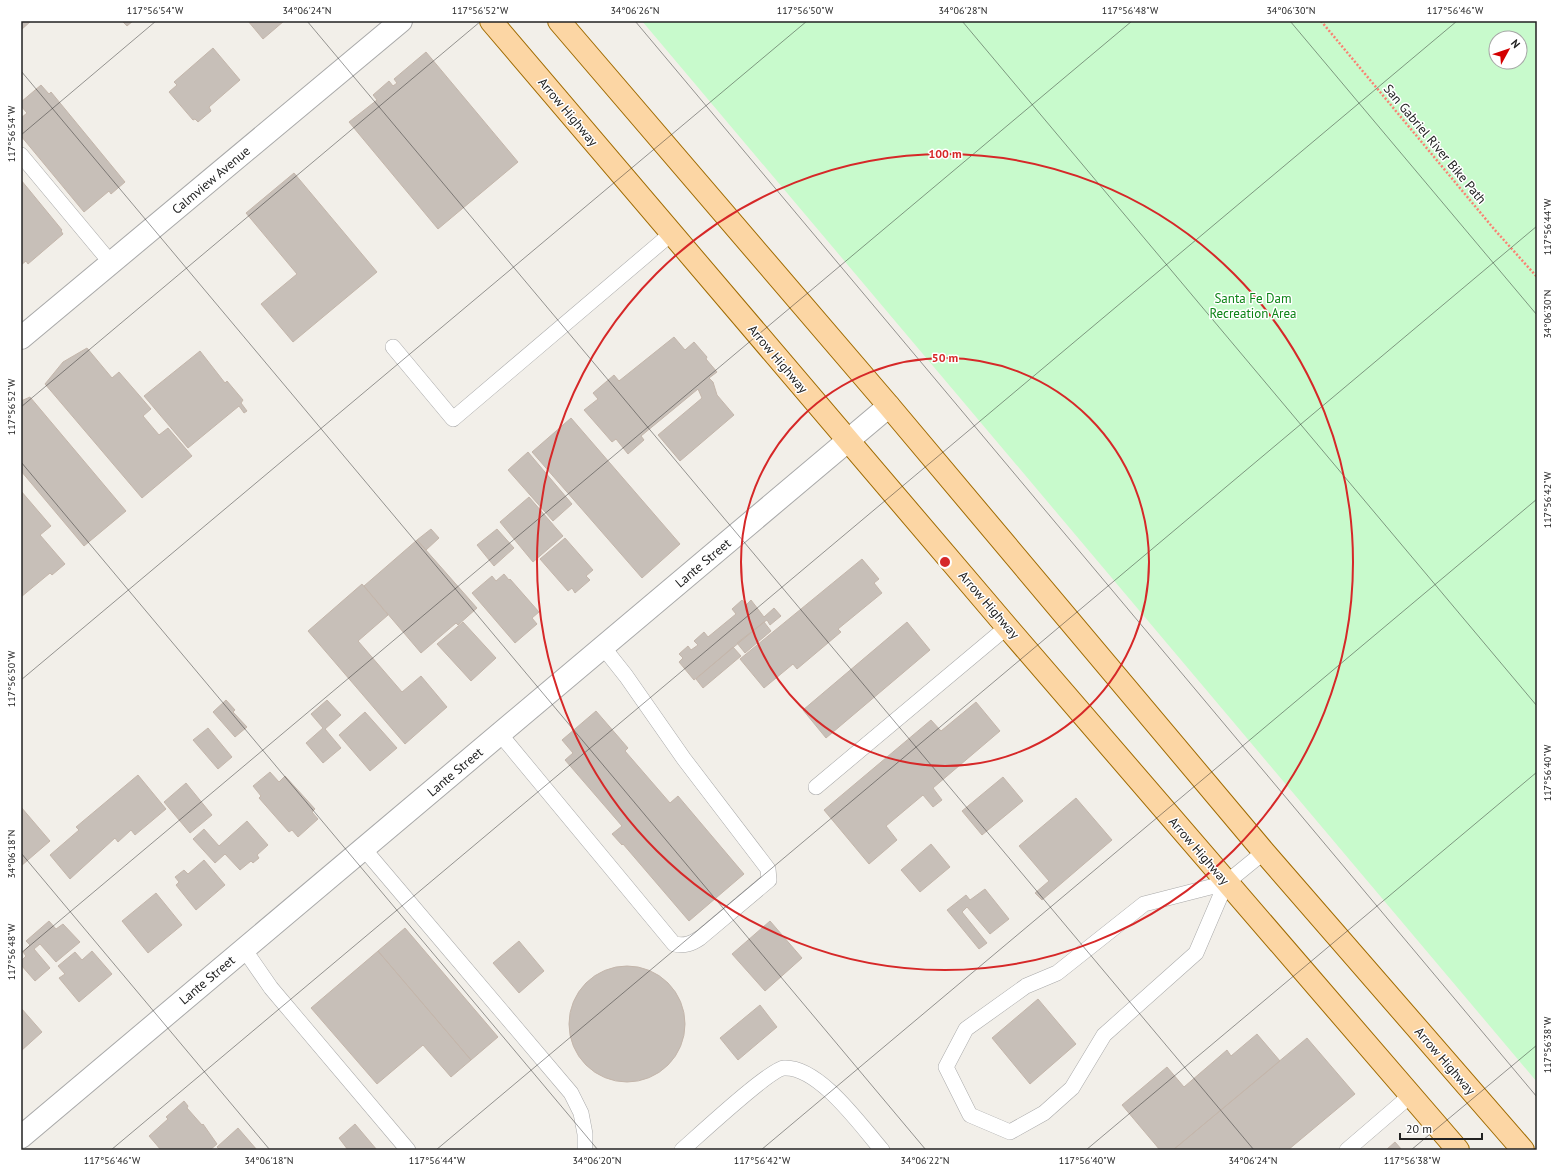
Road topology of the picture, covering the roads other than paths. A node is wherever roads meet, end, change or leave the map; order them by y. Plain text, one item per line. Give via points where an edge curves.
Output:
1 (400, 21) edge
2 (491, 21) edge
3 (559, 21) edge
4 (21, 154) edge
5 (672, 234) junction
6 (111, 263) junction
7 (21, 338) edge
8 (393, 347) dead end
9 (889, 406) junction
10 (848, 441) junction
11 (1007, 627) junction
12 (603, 647) junction
13 (500, 734) junction
14 (816, 787) dead end
15 (364, 849) junction
16 (1264, 852) junction
17 (1226, 882) junction
18 (244, 949) junction
19 (1411, 1095) junction
20 (21, 1137) edge
21 (408, 1150) edge
22 (585, 1150) edge
23 (682, 1150) edge
24 (882, 1150) edge
25 (1347, 1150) edge
26 (1458, 1150) edge
27 (1523, 1150) edge

1 - 6 street, Calmview Avenue
2 - 5 main road, Arrow Highway
3 - 9 main road, Arrow Highway
4 - 6 lane
5 - 8 lane via 453,419
5 - 10 main road, Arrow Highway
6 - 7 street, Calmview Avenue
9 - 10 street, Lante Street
9 - 16 main road, Arrow Highway
10 - 11 main road, Arrow Highway
10 - 12 street, Lante Street
11 - 14 lane
11 - 17 main road, Arrow Highway
12 - 13 street, Lante Street
12 - 13 lane via 768,869 769,880 700,938 684,946 674,944
13 - 15 street, Lante Street
15 - 18 street, Lante Street
15 - 22 lane via 571,1093 581,1113
16 - 17 lane
16 - 27 main road, Arrow Highway
17 - 17 lane via 1196,953 1104,1034 1072,1088 1044,1113 1010,1132 970,1115 946,1067 966,1029 1026,986 1057,973 1144,904
17 - 19 main road, Arrow Highway
18 - 20 street, Lante Street
18 - 21 lane via 271,988
19 - 25 lane
19 - 26 main road, Arrow Highway
23 - 24 lane via 767,1077 784,1068 806,1072 828,1088

